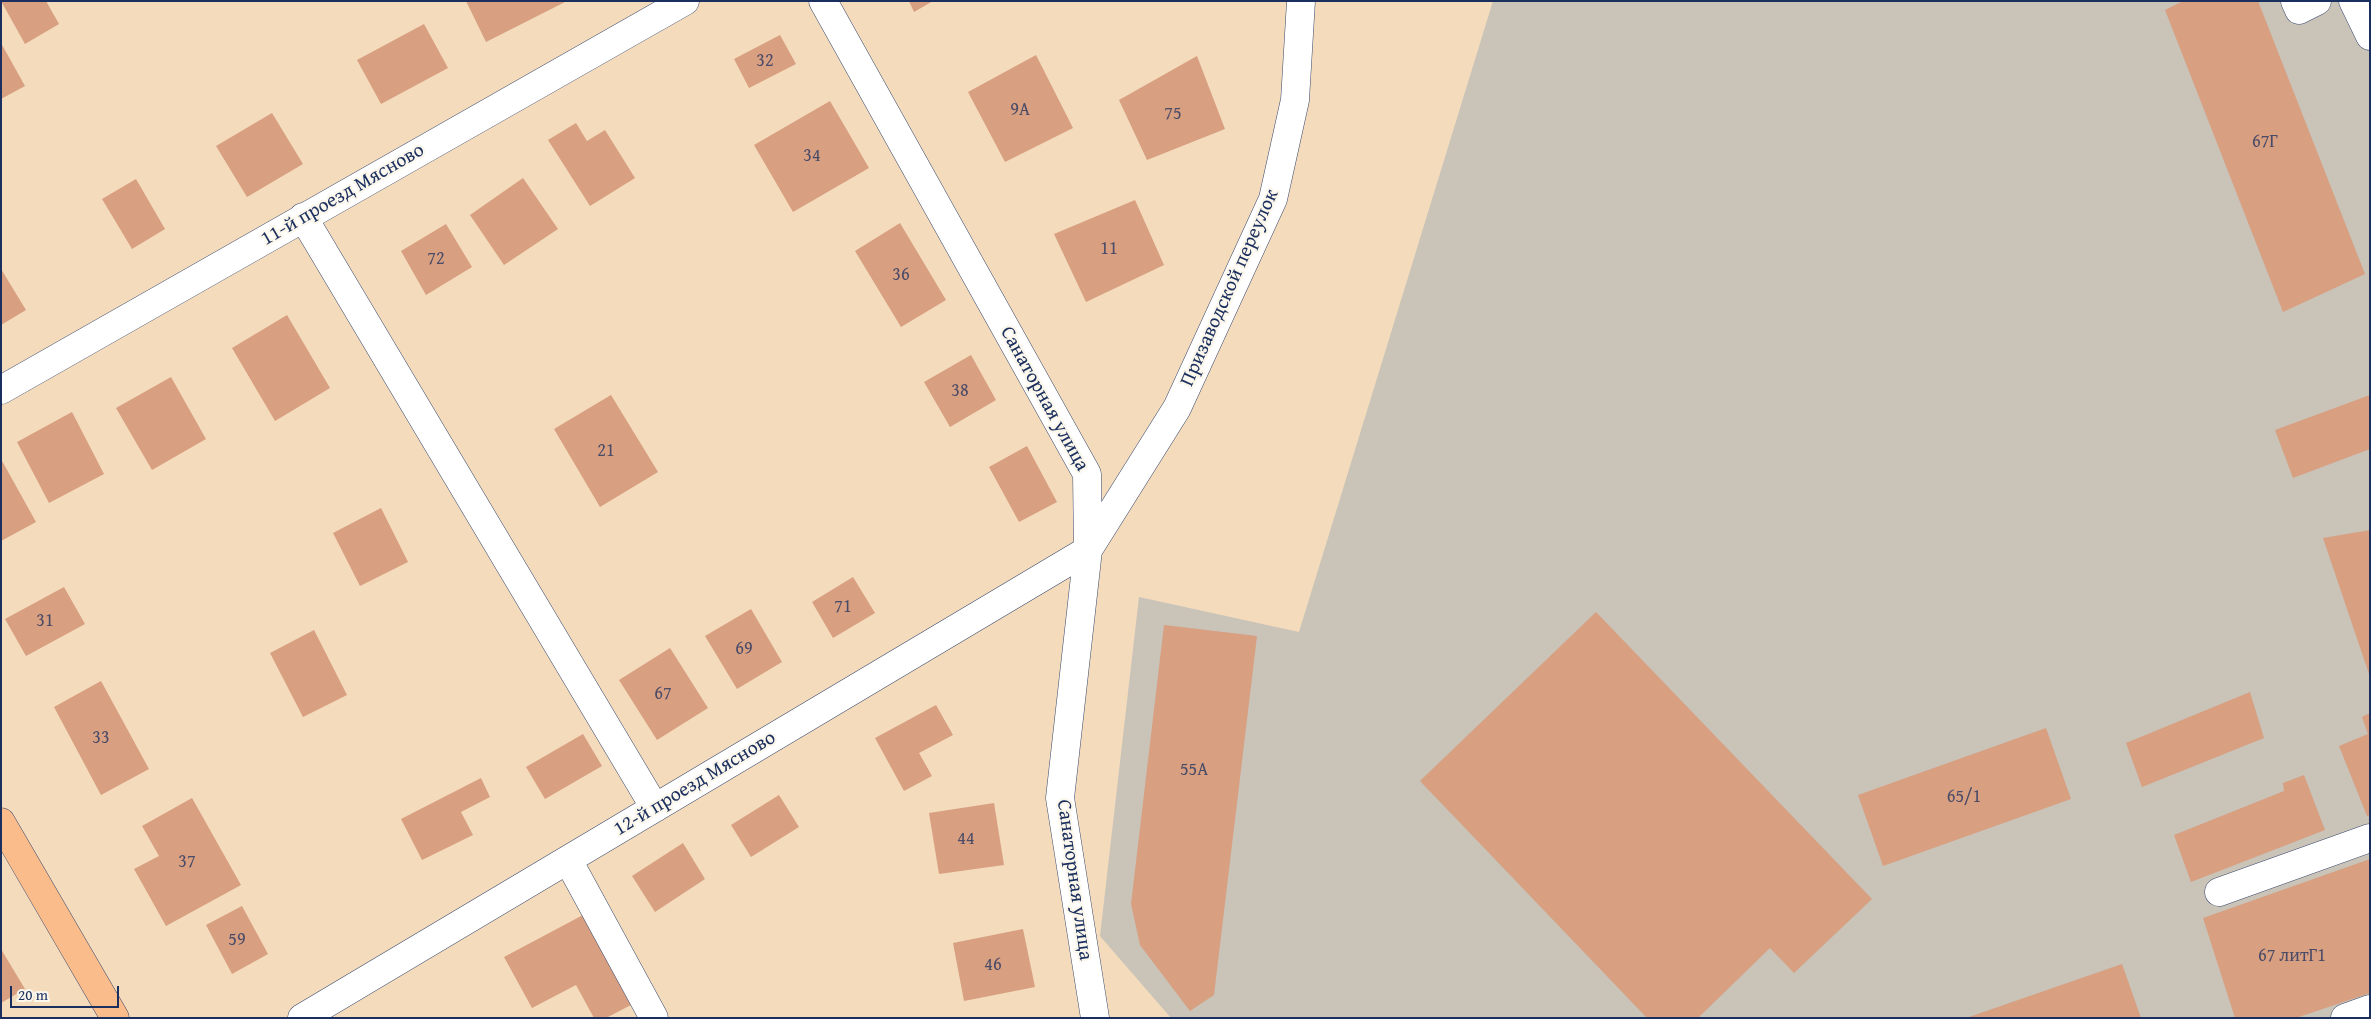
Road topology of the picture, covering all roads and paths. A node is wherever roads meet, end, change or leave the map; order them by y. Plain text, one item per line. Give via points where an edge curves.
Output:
1 (686, 1) edge
2 (823, 1) edge
3 (1300, 1) edge
4 (2295, 1) edge
5 (2317, 1) edge
6 (2354, 1) edge
7 (2370, 36) edge
8 (303, 217) junction
9 (1, 390) edge
10 (1088, 550) junction
11 (655, 808) junction
12 (1, 822) edge
13 (2370, 838) edge
14 (568, 860) junction
15 (2219, 892) dead end
16 (2370, 1009) edge
17 (115, 1018) edge
18 (302, 1018) edge
19 (654, 1018) edge
20 (1095, 1018) edge
21 (2345, 1018) edge

1 - 8 street, 11-й проезд Мясново
2 - 10 street, Санаторная улица via 1087,474
3 - 10 street, Призаводской переулок via 1294,100 1273,199 1177,408
4 - 5 street via 2299,10
6 - 7 street
8 - 9 street, 11-й проезд Мясново
8 - 11 street
10 - 11 street, 12-й проезд Мясново
10 - 20 street, Санаторная улица via 1060,798
11 - 14 street, 12-й проезд Мясново
12 - 17 main road
13 - 15 street
14 - 18 street, 12-й проезд Мясново
14 - 19 street
16 - 21 street

